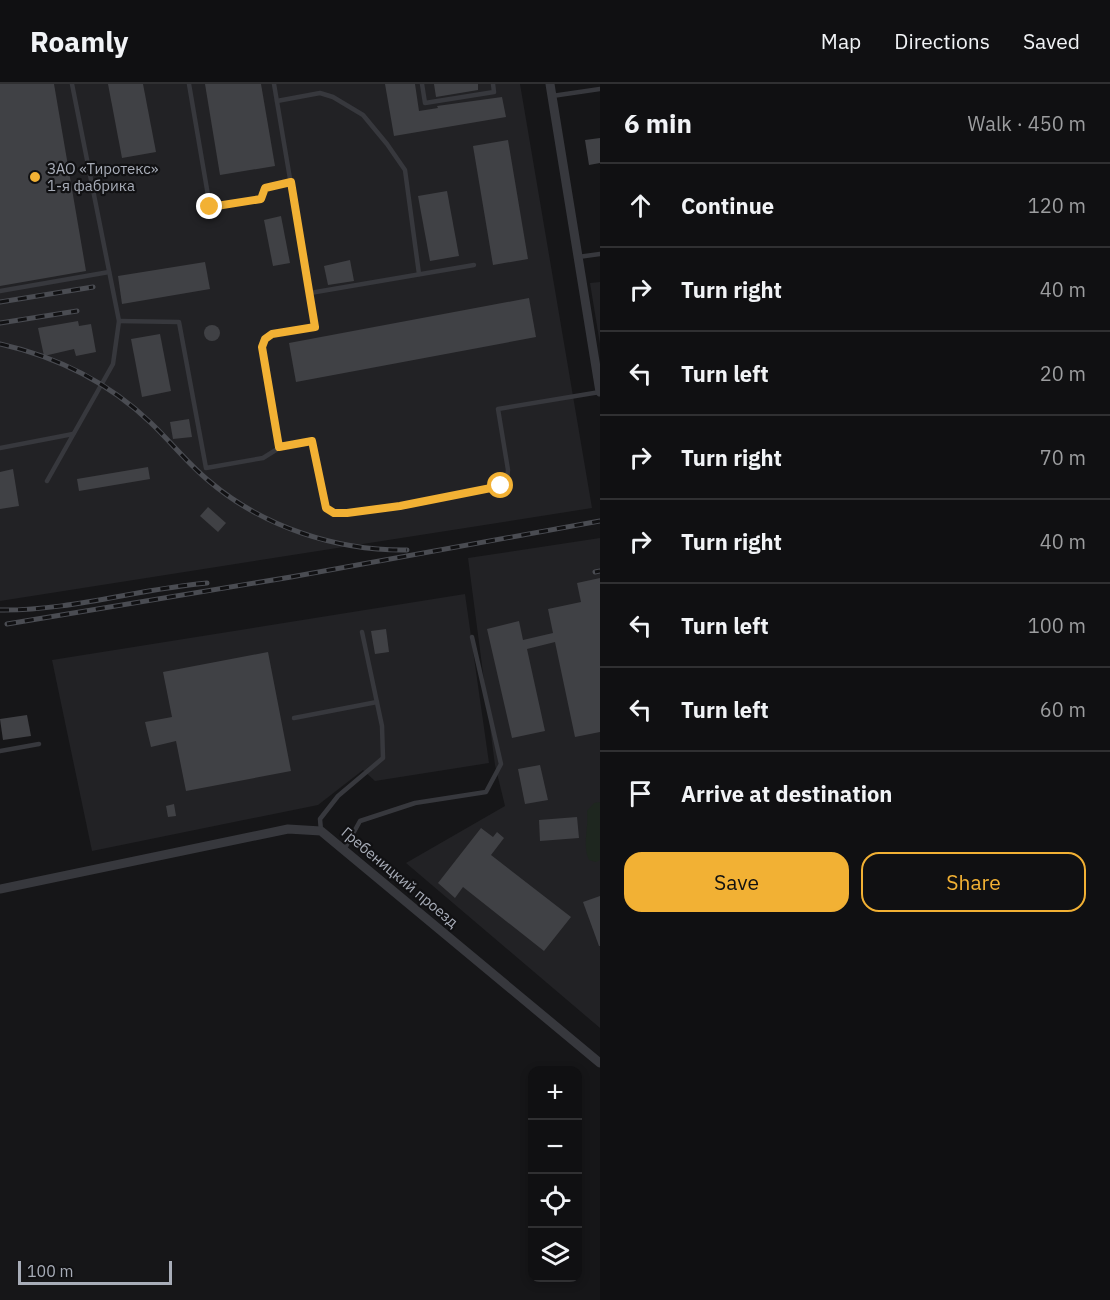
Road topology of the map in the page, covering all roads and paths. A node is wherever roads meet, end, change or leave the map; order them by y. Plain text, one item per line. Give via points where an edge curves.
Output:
1 (72, 84) edge
2 (189, 84) edge
3 (274, 84) edge
4 (422, 84) edge
5 (493, 84) edge
6 (550, 84) edge
7 (600, 89) edge
8 (552, 96) junction
9 (277, 100) junction
10 (291, 182) junction
11 (600, 254) edge
12 (578, 258) junction
13 (474, 265) dead end
14 (109, 272) junction
15 (419, 274) junction
16 (0, 291) edge
17 (310, 293) junction
18 (119, 321) junction
19 (599, 386) edge
20 (73, 434) junction
21 (279, 447) junction
22 (0, 448) edge
23 (47, 481) dead end
24 (362, 632) dead end
25 (472, 637) dead end
26 (377, 702) junction
27 (294, 718) dead end
28 (39, 744) dead end
29 (0, 751) edge
30 (321, 831) junction
31 (344, 850) junction
32 (0, 889) edge
33 (600, 1063) edge

1 - 14 lane
2 - 10 lane via 210,207 261,199 265,188
3 - 9 lane
4 - 5 lane via 425,103 494,92
6 - 8 street
7 - 8 lane
8 - 12 street
9 - 10 lane
9 - 15 lane via 320,93 333,97 363,115 387,144 405,170
10 - 17 lane
11 - 12 lane
12 - 19 street
13 - 15 lane
14 - 16 lane
14 - 18 lane
15 - 17 lane
17 - 21 lane via 315,327 272,334 262,347
18 - 20 lane via 113,364
18 - 21 lane via 179,322 206,468 263,458
19 - 21 lane via 498,409 508,470 501,486 400,506 334,513 326,508 312,441
20 - 22 lane
20 - 23 lane
24 - 26 lane
25 - 31 lane via 501,764 486,792 415,803 360,821
26 - 27 lane
26 - 30 lane via 384,758 338,796 320,819
28 - 29 lane
30 - 31 street, Гребеницкий проезд
30 - 32 street, Гребеницкий проезд via 288,829
31 - 33 street, Гребеницкий проезд

